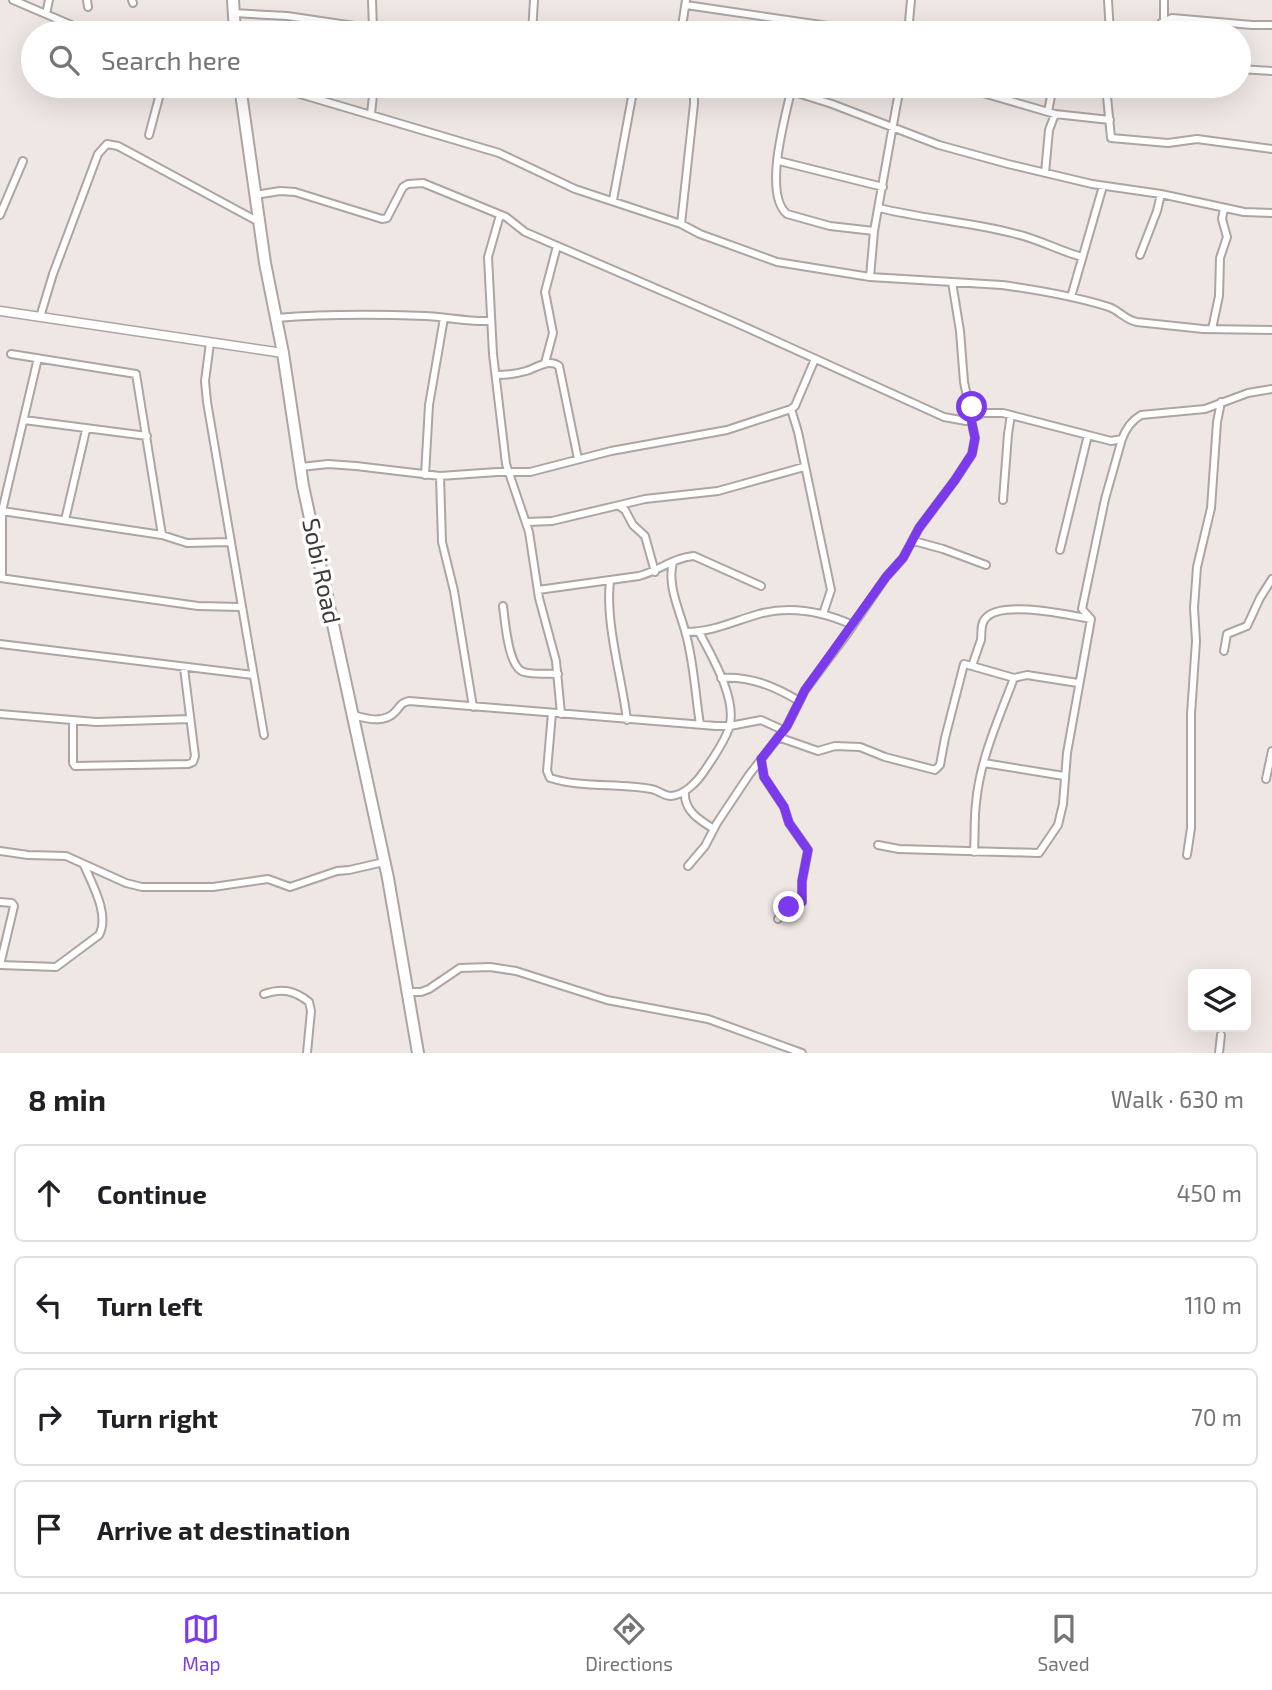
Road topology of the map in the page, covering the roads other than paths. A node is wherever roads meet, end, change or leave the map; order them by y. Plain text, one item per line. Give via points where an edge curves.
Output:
1 (13, 0) edge
2 (49, 0) edge
3 (233, 0) edge
4 (372, 0) edge
5 (534, 0) edge
6 (911, 0) edge
7 (1108, 0) edge
8 (1164, 0) edge
9 (686, 3) edge
10 (233, 13) junction
11 (46, 14) junction
12 (62, 21) edge
13 (234, 21) edge
14 (317, 21) edge
15 (375, 21) edge
16 (533, 21) edge
17 (683, 21) edge
18 (800, 21) edge
19 (909, 21) edge
20 (1109, 21) edge
21 (1164, 21) joint
22 (1204, 21) edge
23 (1272, 25) edge
24 (1251, 26) edge
25 (1251, 70) edge
26 (1272, 71) edge
27 (159, 98) edge
28 (241, 98) edge
29 (315, 98) edge
30 (373, 98) edge
31 (632, 98) edge
32 (694, 98) edge
33 (789, 98) edge
34 (812, 98) edge
35 (898, 98) edge
36 (1000, 98) edge
37 (1053, 98) edge
38 (1108, 98) edge
39 (1052, 113) junction
40 (371, 114) junction
41 (1110, 120) junction
42 (892, 125) junction
43 (149, 135) dead end
44 (1272, 149) edge
45 (23, 161) dead end
46 (779, 162) junction
47 (1045, 173) junction
48 (1102, 186) junction
49 (883, 187) junction
50 (1161, 194) junction
51 (255, 195) junction
52 (613, 200) junction
53 (879, 208) junction
54 (1224, 208) junction
55 (1272, 213) edge
56 (0, 215) edge
57 (500, 215) junction
58 (259, 222) junction
59 (681, 224) junction
60 (874, 231) junction
61 (557, 246) junction
62 (1140, 255) dead end
63 (1082, 257) junction
64 (870, 277) junction
65 (952, 282) junction
66 (1071, 297) junction
67 (0, 311) edge
68 (40, 317) junction
69 (276, 318) junction
70 (444, 318) junction
71 (490, 321) junction
72 (1212, 329) junction
73 (1272, 330) edge
74 (210, 343) junction
75 (11, 354) dead end
76 (283, 354) junction
77 (38, 358) junction
78 (815, 359) junction
79 (545, 363) junction
80 (496, 375) junction
81 (1272, 388) edge
82 (1221, 402) junction
83 (972, 407) junction
84 (1205, 409) junction
85 (791, 410) junction
86 (983, 413) junction
87 (1011, 415) junction
88 (971, 419) junction
89 (24, 420) junction
90 (1217, 422) junction
91 (86, 429) junction
92 (1088, 435) junction
93 (147, 436) junction
94 (1122, 439) junction
95 (1111, 441) junction
96 (1118, 455) junction
97 (579, 459) junction
98 (301, 467) junction
99 (804, 467) junction
100 (511, 472) junction
101 (425, 475) junction
102 (440, 476) junction
103 (1003, 500) dead end
104 (619, 506) junction
105 (2, 511) junction
106 (65, 520) junction
107 (527, 522) junction
108 (162, 535) junction
109 (914, 541) junction
110 (230, 542) junction
111 (1060, 550) dead end
112 (673, 562) junction
113 (986, 565) dead end
114 (657, 571) junction
115 (670, 573) junction
116 (1, 578) edge
117 (1272, 579) edge
118 (610, 582) junction
119 (597, 583) junction
120 (761, 586) dead end
121 (538, 590) junction
122 (609, 593) junction
123 (503, 606) dead end
124 (241, 607) junction
125 (823, 614) junction
126 (1091, 619) junction
127 (853, 625) junction
128 (686, 632) junction
129 (699, 632) junction
130 (0, 643) edge
131 (1224, 651) dead end
132 (972, 666) junction
133 (184, 668) junction
134 (558, 674) junction
135 (253, 675) junction
136 (721, 678) junction
137 (1014, 678) junction
138 (1078, 683) junction
139 (799, 701) junction
140 (473, 707) junction
141 (552, 713) junction
142 (0, 714) edge
143 (351, 714) junction
144 (561, 714) junction
145 (190, 719) junction
146 (627, 720) junction
147 (73, 721) junction
148 (700, 724) junction
149 (730, 726) junction
150 (783, 730) junction
151 (264, 735) dead end
152 (778, 737) junction
153 (1272, 751) edge
154 (761, 759) junction
155 (984, 763) junction
156 (1064, 776) junction
157 (1266, 779) dead end
158 (685, 791) junction
159 (714, 828) junction
160 (878, 845) dead end
161 (0, 851) edge
162 (974, 852) junction
163 (1187, 855) dead end
164 (384, 862) junction
165 (84, 864) junction
166 (688, 866) dead end
167 (0, 902) edge
168 (778, 919) dead end
169 (0, 965) edge
170 (407, 992) junction
171 (264, 994) dead end
172 (1220, 1035) dead end
173 (307, 1053) edge
174 (418, 1053) edge
175 (802, 1053) edge
176 (1219, 1053) edge

1 - 11 street
2 - 11 street
3 - 10 highway
4 - 15 street
5 - 16 street
6 - 19 street
7 - 20 street
8 - 21 street
9 - 17 street
9 - 18 street
10 - 13 highway
10 - 14 street
11 - 12 street
21 - 22 street
23 - 24 street
25 - 26 street
27 - 43 street
28 - 51 highway, Sobi Road
29 - 40 street
30 - 40 street
31 - 52 street
32 - 59 street
33 - 46 street
34 - 42 street
35 - 42 street
36 - 39 street
37 - 39 street
38 - 41 street
39 - 41 street
39 - 47 street
40 - 52 street via 499,153 575,189
41 - 44 street via 1111,138 1168,143 1197,139
42 - 47 street via 939,145
42 - 49 street
45 - 56 street
46 - 49 street
46 - 60 street via 778,202 787,214
47 - 48 street
48 - 50 street
48 - 63 street
49 - 53 street
50 - 54 street
50 - 62 street
51 - 57 street via 295,192 382,219 387,218 403,187 423,183
51 - 58 highway, Sobi Road
52 - 59 street
53 - 60 street
53 - 63 street via 1021,234
54 - 55 street
54 - 72 street via 1227,237 1220,258
57 - 61 street
57 - 71 street via 488,257
58 - 68 street via 107,144 98,154
58 - 69 highway, Sobi Road
59 - 64 street via 777,262
60 - 64 street
61 - 78 street
61 - 79 street via 545,292 553,332
63 - 66 street
64 - 65 street
65 - 66 street
65 - 83 street via 964,382
66 - 72 street via 1114,309 1129,321
67 - 68 street
68 - 74 street
69 - 70 street
69 - 76 highway, Sobi Road
70 - 71 street
70 - 101 street via 429,405
71 - 80 street
72 - 73 street
74 - 76 street
74 - 110 street via 206,402
75 - 77 street
76 - 98 highway, Sobi Road
77 - 89 street
77 - 93 street via 134,373
78 - 85 street
78 - 88 street via 944,417
79 - 80 street
79 - 97 street via 559,366
80 - 100 street via 506,464
81 - 82 street
82 - 84 street
82 - 90 street
83 - 86 street
83 - 88 street
84 - 90 street
84 - 94 street via 1141,415
85 - 97 street via 727,430
85 - 99 street
86 - 87 street
86 - 88 street
87 - 92 street
87 - 103 street
88 - 109 street via 972,454
89 - 91 street
89 - 105 street
90 - 163 street via 1211,508 1196,567
91 - 93 street
91 - 106 street
92 - 95 street
92 - 111 street
93 - 108 street
94 - 95 street
94 - 96 street
95 - 96 street
96 - 126 street via 1082,610
97 - 100 street via 530,472
98 - 101 street via 328,464
98 - 143 highway, Sobi Road
99 - 104 street via 718,491
99 - 125 street via 831,590
100 - 102 street
100 - 107 street
101 - 102 street
102 - 140 street via 442,542
104 - 107 street
104 - 114 street via 645,536
105 - 106 street
105 - 116 street
106 - 108 street
107 - 121 street
108 - 110 street via 187,543
109 - 113 street
109 - 127 street
110 - 124 street
112 - 114 street
112 - 115 street
112 - 120 street via 694,556
114 - 115 street
114 - 118 street
115 - 128 street
116 - 124 street via 198,607
117 - 131 street via 1247,626 1227,634
118 - 119 street
118 - 122 street
119 - 121 street
119 - 122 street
121 - 134 street
122 - 146 street
123 - 134 street via 517,668
124 - 135 street
125 - 127 street
125 - 129 street via 769,611
126 - 132 street via 1042,610 995,611 982,624
126 - 138 street
127 - 139 street
128 - 129 street
128 - 148 street
129 - 136 street
130 - 133 street
132 - 137 street
132 - 152 street via 964,664 940,765 935,770 860,747 818,751
133 - 135 street
133 - 145 street
134 - 144 street
135 - 151 street
136 - 139 street via 756,681
136 - 149 street via 729,701
137 - 138 street via 1027,675
137 - 155 street
138 - 156 street
139 - 150 street
140 - 141 street
140 - 143 street via 409,701 390,718
141 - 144 street
141 - 158 street via 550,778 648,788 671,796
142 - 147 street
143 - 164 highway, Sobi Road
144 - 146 street
145 - 147 street
145 - 147 street via 193,762 92,766 74,765
146 - 148 street
148 - 149 street
149 - 150 street via 761,720
149 - 158 street via 699,779
150 - 152 street
152 - 154 street
153 - 157 street
154 - 159 street
154 - 168 street via 764,777 808,850 802,902 786,909
155 - 156 street
155 - 162 street via 976,800
156 - 162 street via 1058,825 1039,853
158 - 159 street via 693,814
159 - 166 street
160 - 162 street
161 - 165 street via 66,856
164 - 165 street via 290,887 268,879 212,887 133,886
164 - 170 highway, Sobi Road
165 - 169 street via 99,901 99,935 56,967
167 - 169 street via 14,906
170 - 174 highway, Sobi Road
170 - 175 street via 429,989 460,968 491,967 607,1000 708,1019
171 - 173 street via 290,991 309,1002
172 - 176 street

